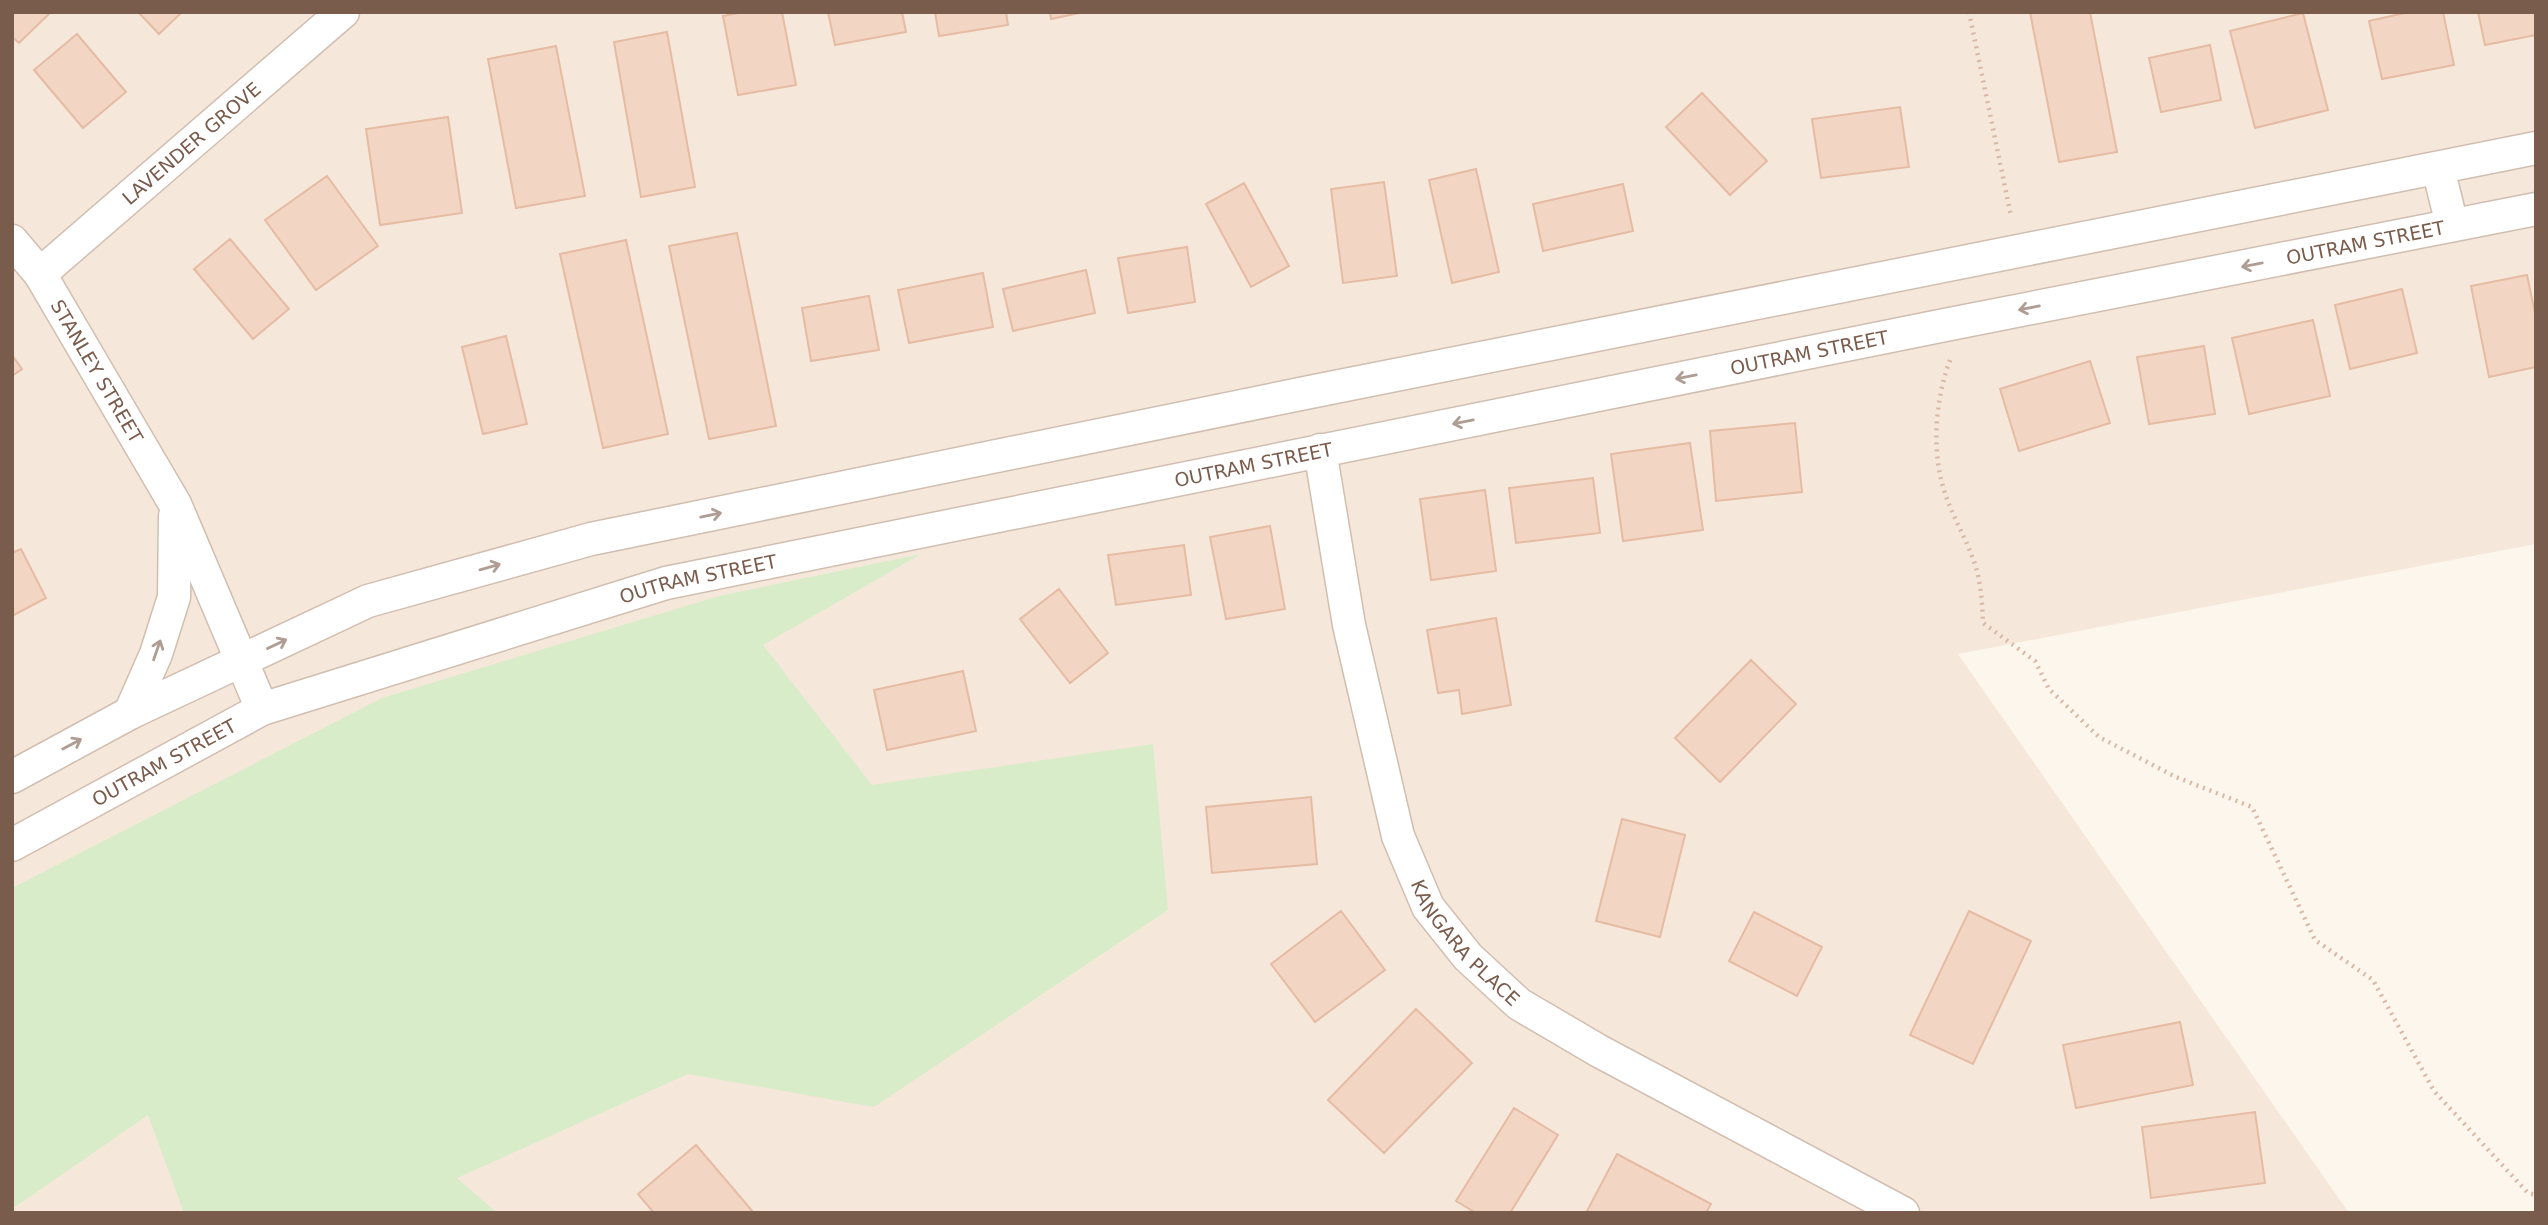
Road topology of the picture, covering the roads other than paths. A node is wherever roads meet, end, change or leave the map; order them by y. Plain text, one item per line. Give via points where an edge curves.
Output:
1 (343, 12) edge
2 (2536, 148) edge
3 (2438, 168) junction
4 (2536, 209) edge
5 (2452, 225) junction
6 (12, 241) edge
7 (40, 274) junction
8 (1320, 450) junction
9 (175, 504) junction
10 (242, 661) junction
11 (262, 709) junction
12 (130, 713) junction
13 (12, 776) edge
14 (12, 845) edge
15 (1902, 1213) edge

1 - 7 street, LAVENDER GROVE
2 - 3 street
3 - 5 street
10 -> 3 street via 368,601 591,539
4 - 5 street, OUTRAM STREET
5 -> 8 street, OUTRAM STREET
6 - 7 street, STANLEY STREET
7 - 9 street, STANLEY STREET
8 - 11 street, OUTRAM STREET via 666,583
8 - 15 street, KANGARA PLACE via 1349,625 1398,836 1428,907 1468,957 1519,1004
9 - 10 street, STANLEY STREET
12 -> 9 street via 174,597
10 - 11 street, STANLEY STREET
10 - 12 street
11 - 14 street, OUTRAM STREET
13 -> 12 street

